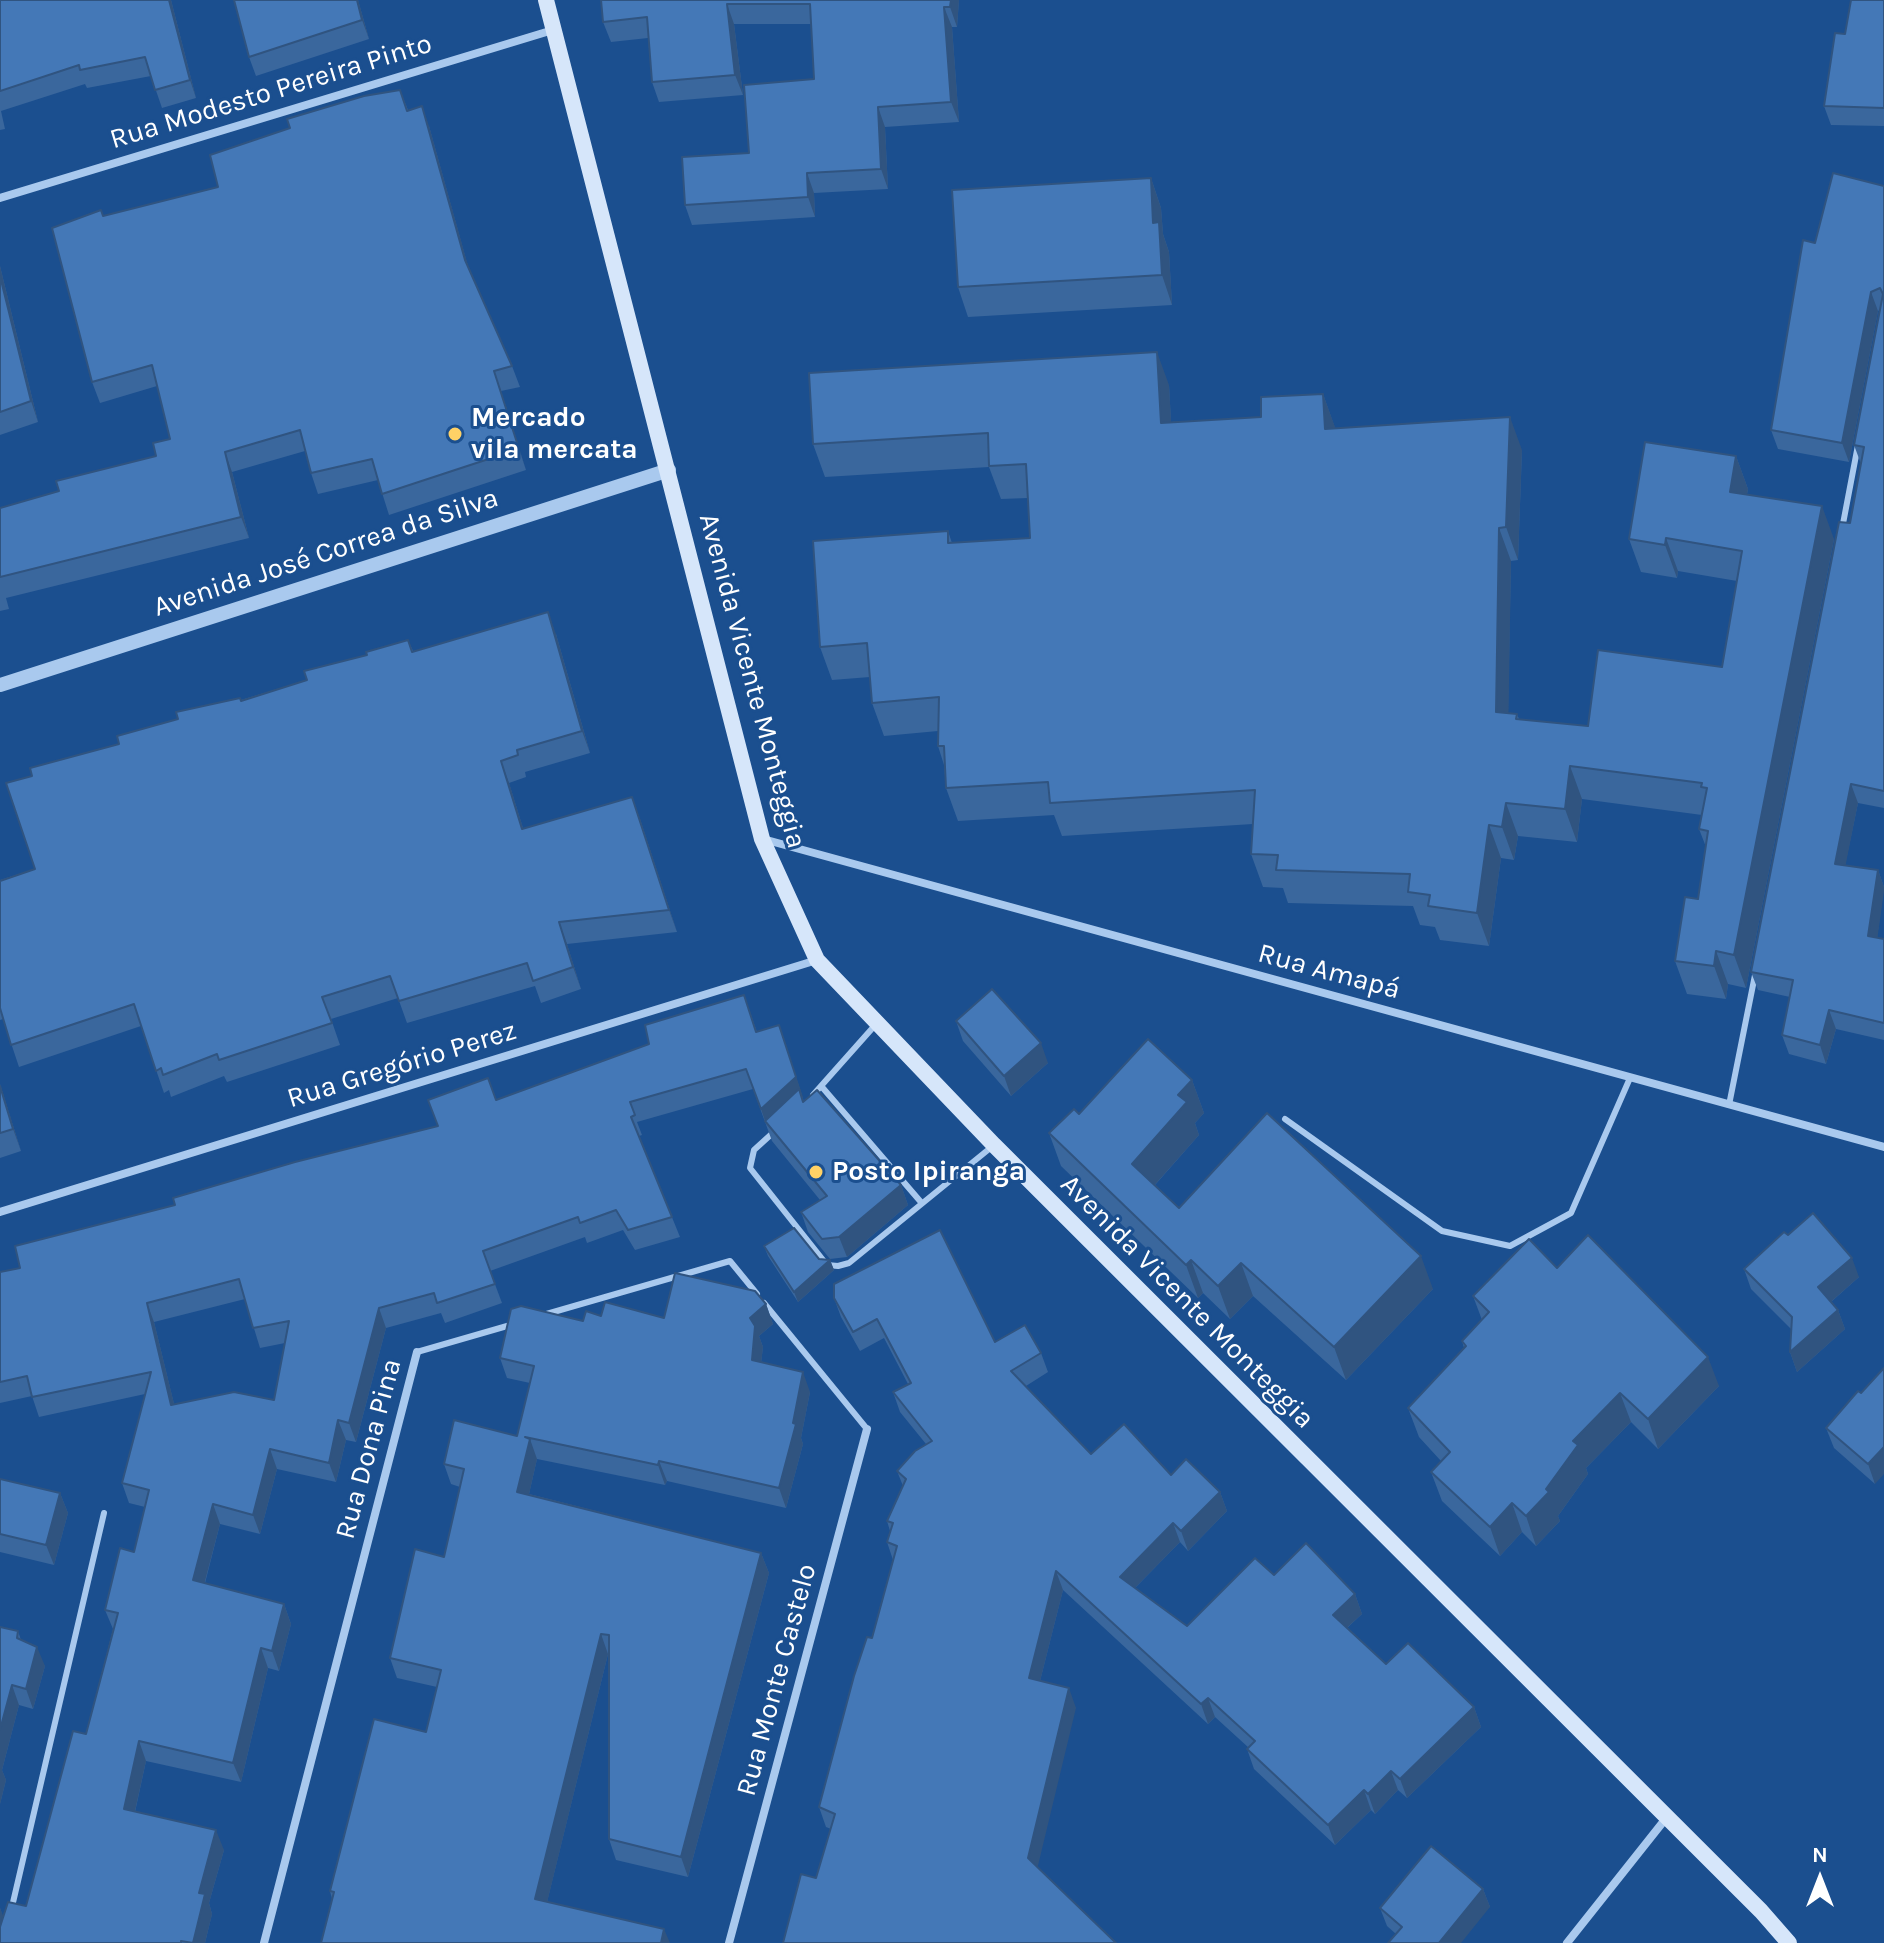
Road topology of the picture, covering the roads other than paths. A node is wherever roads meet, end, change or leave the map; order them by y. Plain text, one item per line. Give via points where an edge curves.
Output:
1 (546, 0) edge
2 (554, 29) junction
3 (0, 198) edge
4 (1860, 436) edge
5 (669, 470) junction
6 (1839, 545) edge
7 (0, 685) edge
8 (762, 839) junction
9 (817, 960) junction
10 (1757, 965) edge
11 (877, 1023) junction
12 (1630, 1078) junction
13 (822, 1087) junction
14 (811, 1098) edge
15 (1729, 1105) junction
16 (788, 1119) edge
17 (1285, 1119) dead end
18 (994, 1145) junction
19 (1884, 1147) edge
20 (920, 1201) junction
21 (0, 1212) edge
22 (536, 1317) edge
23 (521, 1322) edge
24 (417, 1352) joint
25 (867, 1429) joint
26 (104, 1513) dead end
27 (1667, 1817) junction
28 (7, 1928) edge
29 (264, 1943) edge
30 (729, 1943) edge
31 (1567, 1943) edge
32 (1789, 1943) edge

1 - 2 main road, Avenida Vicente Monteggia
2 - 3 street, Rua Modesto Pereira Pinto
2 - 5 main road, Avenida Vicente Monteggia
4 - 6 lane
5 - 7 street, Avenida José Correa da Silva
5 - 8 main road, Avenida Vicente Monteggia
8 - 9 main road, Avenida Vicente Monteggia
8 - 12 street, Rua Amapá
9 - 11 main road, Avenida Vicente Monteggia
9 - 21 street, Rua Gregório Perez
10 - 15 lane
11 - 13 lane
11 - 18 main road, Avenida Vicente Monteggia
12 - 15 street, Rua Amapá
12 - 17 lane via 1571,1213 1510,1246 1442,1231
13 - 14 lane
13 - 20 lane
15 - 19 street, Rua Amapá
16 - 20 lane via 754,1150 750,1168 827,1265 849,1263
18 - 20 lane
18 - 27 main road, Avenida Vicente Monteggia
22 - 25 lane via 730,1261
23 - 24 lane, Rua Dona Pina
24 - 29 street, Rua Dona Pina
25 - 30 street, Rua Monte Castelo
26 - 28 lane
27 - 31 street
27 - 32 main road, Avenida Vicente Monteggia

